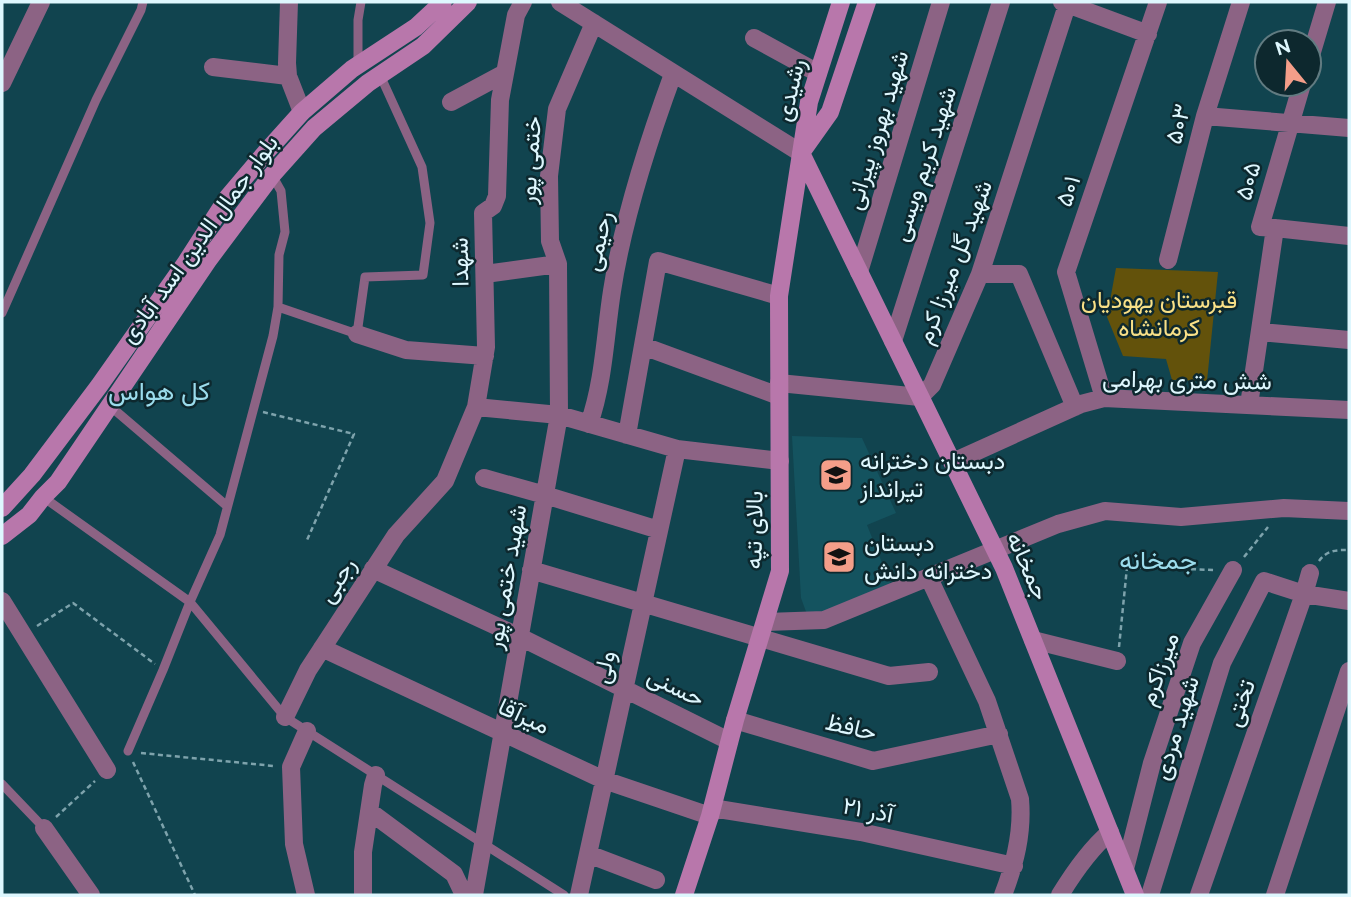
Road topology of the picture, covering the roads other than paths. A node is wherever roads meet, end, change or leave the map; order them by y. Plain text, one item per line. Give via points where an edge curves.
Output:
1 (41, 2) edge
2 (143, 2) edge
3 (289, 2) edge
4 (361, 2) edge
5 (443, 2) edge
6 (468, 2) edge
7 (523, 2) edge
8 (560, 2) edge
9 (841, 2) edge
10 (867, 2) edge
11 (941, 2) edge
12 (1001, 2) edge
13 (1066, 2) edge
14 (1158, 2) edge
15 (1241, 2) edge
16 (1327, 2) edge
17 (594, 23) junction
18 (1319, 28) edge
19 (1148, 33) junction
20 (754, 38) dead end
21 (358, 65) junction
22 (213, 68) dead end
23 (505, 73) junction
24 (818, 73) junction
25 (673, 74) junction
26 (380, 75) junction
27 (288, 76) junction
28 (2, 83) edge
29 (1298, 98) edge
30 (451, 102) dead end
31 (302, 112) junction
32 (1205, 116) junction
33 (1291, 123) junction
34 (1349, 128) edge
35 (801, 153) junction
36 (257, 162) junction
37 (272, 176) junction
38 (1275, 228) junction
39 (1349, 236) edge
40 (1168, 260) dead end
41 (558, 264) junction
42 (859, 272) junction
43 (485, 274) junction
44 (980, 274) junction
45 (779, 296) junction
46 (278, 307) junction
47 (2, 313) edge
48 (1261, 332) junction
49 (357, 334) junction
50 (1349, 340) edge
51 (893, 341) junction
52 (643, 346) junction
53 (485, 356) junction
54 (779, 390) junction
55 (920, 397) junction
56 (1104, 398) junction
57 (1250, 405) junction
58 (110, 406) junction
59 (476, 407) junction
60 (1075, 407) junction
61 (1349, 410) edge
62 (559, 415) junction
63 (589, 424) junction
64 (627, 435) junction
65 (677, 449) junction
66 (780, 461) junction
67 (953, 463) junction
68 (484, 478) dead end
69 (445, 481) joint
70 (545, 495) junction
71 (43, 497) junction
72 (227, 506) junction
73 (2, 508) edge
74 (1349, 511) edge
75 (4, 529) edge
76 (659, 530) junction
77 (995, 549) junction
78 (373, 569) junction
79 (531, 570) junction
80 (1233, 570) road end
81 (1310, 573) road end
82 (929, 578) junction
83 (1304, 594) junction
84 (2, 601) edge
85 (1349, 601) edge
86 (190, 602) junction
87 (643, 604) junction
88 (763, 630) junction
89 (520, 637) junction
90 (1033, 640) junction
91 (322, 648) junction
92 (1117, 661) road end
93 (1349, 671) edge
94 (929, 672) dead end
95 (624, 689) junction
96 (285, 717) junction
97 (735, 720) junction
98 (307, 731) junction
99 (503, 733) junction
100 (999, 734) junction
101 (729, 741) junction
102 (128, 751) road end
103 (107, 770) road end
104 (376, 775) junction
105 (604, 780) junction
106 (2, 784) edge
107 (369, 811) junction
108 (711, 812) junction
109 (44, 828) joint
110 (1110, 832) junction
111 (483, 844) junction
112 (588, 854) junction
113 (1014, 866) junction
114 (1125, 869) junction
115 (454, 874) junction
116 (656, 880) dead end
117 (91, 895) edge
118 (306, 895) edge
119 (363, 895) edge
120 (450, 895) edge
121 (464, 895) edge
122 (474, 895) edge
123 (564, 895) edge
124 (579, 895) edge
125 (687, 895) edge
126 (1003, 895) edge
127 (1060, 895) edge
128 (1135, 895) edge
129 (1150, 895) edge
130 (1199, 895) edge
131 (1275, 895) edge

1 - 28 street
2 - 47 lane
3 - 27 street
4 - 21 lane
5 - 21 street, بلوار جمال الدین اسد آبادی via 416,27
6 - 26 street, بلوار جمال الدین اسد آبادی via 423,46
7 - 23 street, شهدا via 516,15
8 - 17 street
9 - 24 street, رشیدی
10 - 35 street, رشیدی via 830,113
11 - 42 street, شهید بهروز پیرانی
12 - 51 street, شهید کریم ویسی
13 - 19 street
13 - 44 street, شهید گل میرزا کرم
14 - 19 street, ۵۰۱
15 - 32 street, ۵۰۳
16 - 18 street
17 - 25 street
17 - 41 street, ختمی پور via 557,109 549,176 550,241
19 - 56 street, ۵۰۱ via 1066,272
20 - 24 street
21 - 31 street, بلوار جمال الدین اسد آبادی
22 - 27 street
23 - 30 street
23 - 43 street, شهدا via 497,196 483,213
24 - 35 street, رشیدی
25 - 35 street
25 - 63 street, رحیمی via 631,204
26 - 37 street, بلوار جمال الدین اسد آبادی via 314,128
26 - 49 lane via 422,167 430,223 424,275 365,277
27 - 31 street
29 - 33 street, ۵۰۵
31 - 36 street, بلوار جمال الدین اسد آبادی
32 - 33 street
32 - 40 street, ۵۰۳
33 - 34 street
33 - 38 street, ۵۰۵ via 1261,227
35 - 42 street, جمخانه
35 - 45 street, بالای تپه
36 - 37 street
36 - 73 street, بلوار جمال الدین اسد آبادی via 228,197 99,386
37 - 46 lane via 281,191 285,232 279,255
37 - 58 street, بلوار جمال الدین اسد آبادی via 209,259
38 - 39 street
38 - 48 street, ۵۰۵
41 - 43 street
41 - 62 street, شهید ختمی پور
42 - 51 street, جمخانه
43 - 53 street, شهدا
44 - 55 street, شهید گل میرزا کرم via 932,385
44 - 60 street via 1018,274
45 - 52 street via 658,261
45 - 54 street, بالای تپه
46 - 49 lane
46 - 72 lane
48 - 50 street
48 - 57 street, ۵۰۵
49 - 53 street via 406,349
51 - 55 street, جمخانه
52 - 54 street
52 - 64 street
53 - 59 street, شهدا
54 - 55 street
54 - 66 street, بالای تپه
55 - 67 street, جمخانه
56 - 57 street, شش متری بهرامی
56 - 60 street, شش متری بهرامی
57 - 61 street, شش متری بهرامی
58 - 71 street, بلوار جمال الدین اسد آبادی
58 - 72 lane
59 - 62 street
59 - 69 street, شهدا
60 - 67 street, شش متری بهرامی
62 - 63 street
62 - 70 street, شهید ختمی پور
63 - 64 street
64 - 65 street
65 - 66 street
65 - 76 street, ولی
66 - 88 street, بالای تپه via 780,571
67 - 77 street, جمخانه
68 - 70 street
69 - 78 street, رجبی via 396,534
70 - 76 street
70 - 79 street, شهید ختمی پور
71 - 75 street, بلوار جمال الدین اسد آبادی via 29,515
71 - 86 lane
72 - 86 lane via 220,535
74 - 77 street via 1284,508 1181,517 1105,511
76 - 87 street, ولی
77 - 82 street
77 - 90 street, جمخانه
78 - 89 street, حسنی
78 - 91 street, رجبی
79 - 87 street
79 - 89 street, شهید ختمی پور
80 - 114 street, میرزاکرم via 1192,643 1152,763
81 - 83 street, تختی
82 - 88 street via 824,620
82 - 100 street
83 - 85 street
83 - 129 street, شهید مردی via 1264,581 1222,663
83 - 130 street, تختی
84 - 103 street
86 - 96 lane
86 - 102 lane
87 - 88 street
87 - 95 street, ولی
88 - 94 street via 889,676
88 - 97 street, بالای تپه
89 - 95 street, حسنی
89 - 99 street, شهید ختمی پور
90 - 92 street
90 - 110 street, جمخانه
91 - 96 street, رجبی
91 - 99 street, میرآقا
93 - 131 street
95 - 101 street, حسنی
95 - 105 street, ولی
96 - 98 lane
97 - 100 street, حافظ via 873,761
97 - 101 street, بالای تپه
98 - 104 lane
98 - 118 street via 291,767 294,844
99 - 105 street, میرآقا
99 - 111 street, شهید ختمی پور
100 - 113 street via 1020,799
101 - 108 street, بالای تپه
104 - 107 street
104 - 111 lane
105 - 108 street, میرآقا
105 - 112 street, ولی
106 - 109 lane
107 - 115 street
107 - 119 street
108 - 113 street, ۲۱ آذر via 861,832
108 - 125 street, بالای تپه
109 - 117 street
110 - 114 street, جمخانه
110 - 127 street via 1095,845
111 - 122 street, شهید ختمی پور
111 - 123 lane
112 - 116 street
112 - 124 street, ولی
113 - 126 street
114 - 128 street, جمخانه
115 - 120 street
115 - 121 street

